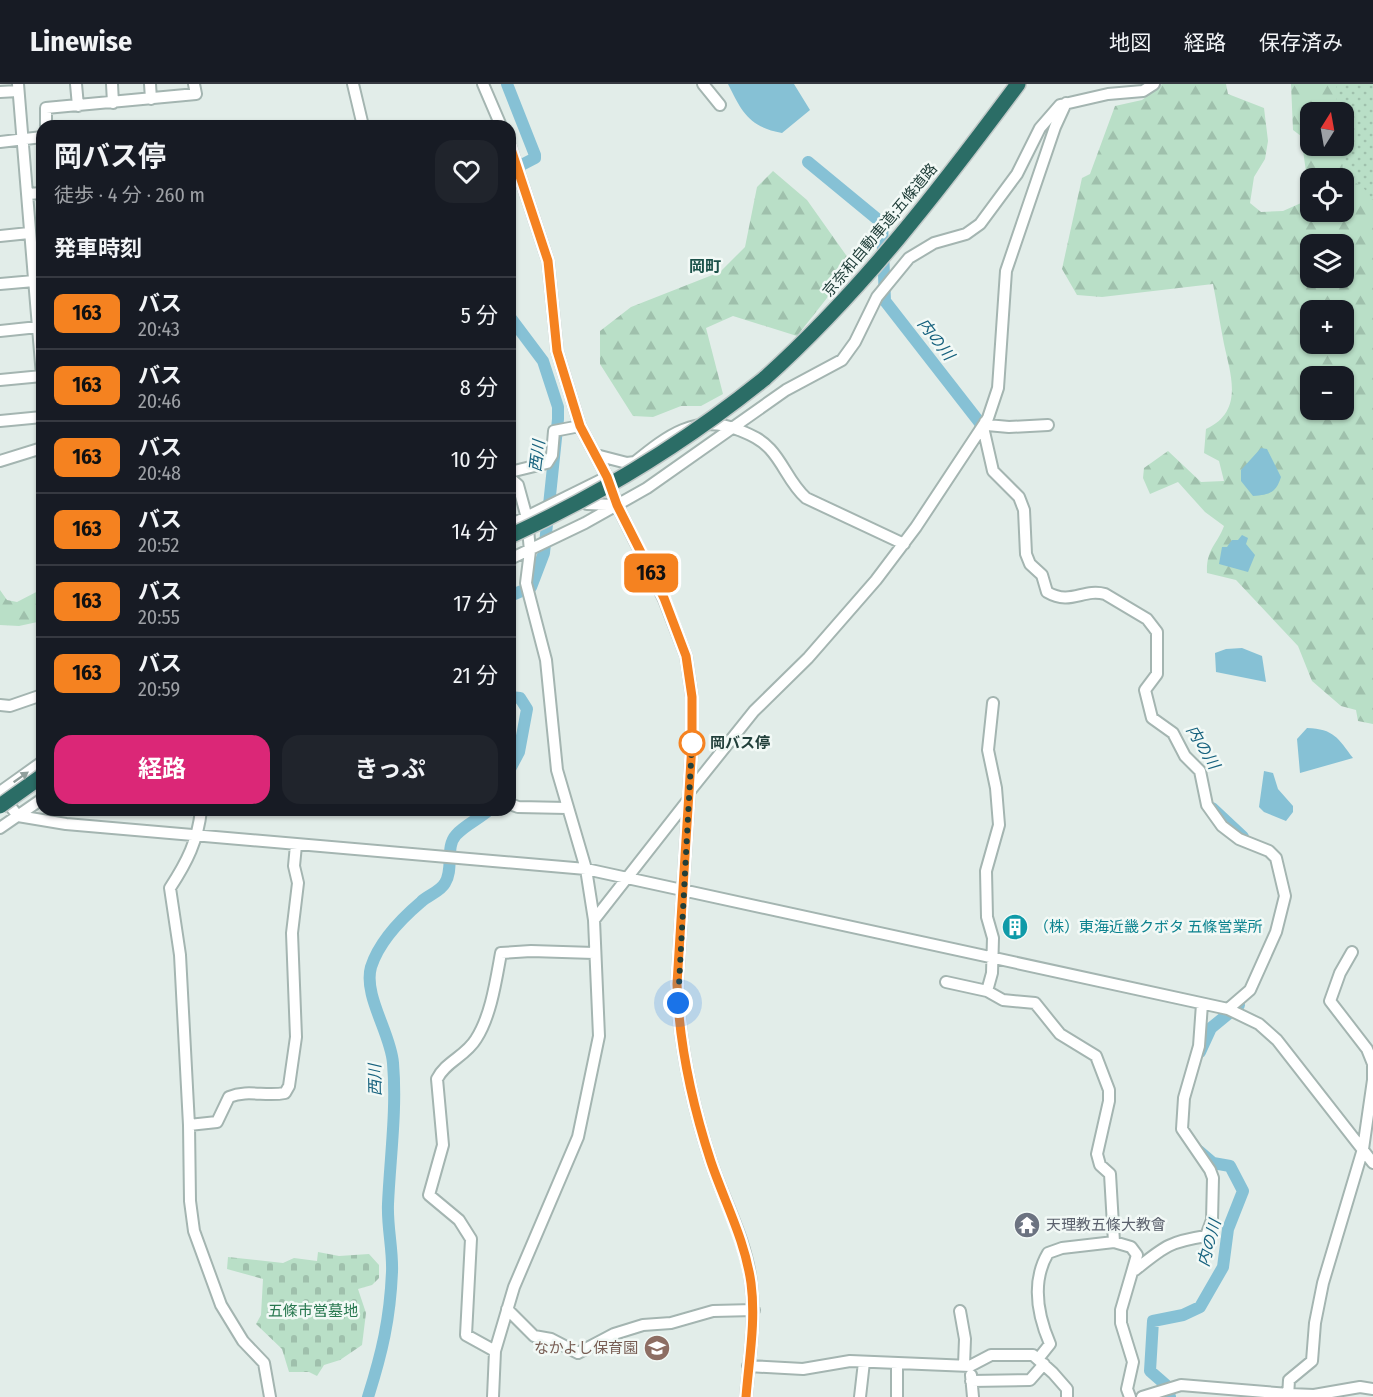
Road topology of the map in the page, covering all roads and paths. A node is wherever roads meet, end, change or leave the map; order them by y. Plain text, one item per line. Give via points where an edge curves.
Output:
1 (76, 84) edge
2 (112, 84) edge
3 (150, 84) edge
4 (194, 84) edge
5 (353, 84) edge
6 (483, 84) edge
7 (703, 84) edge
8 (1018, 84) edge
9 (1154, 84) edge
10 (18, 88) edge
11 (0, 92) edge
12 (151, 99) junction
13 (113, 103) junction
14 (1066, 103) junction
15 (78, 105) junction
16 (720, 105) dead end
17 (1053, 111) junction
18 (46, 120) edge
19 (362, 120) edge
20 (498, 120) edge
21 (1055, 127) junction
22 (36, 138) edge
23 (23, 140) junction
24 (0, 142) edge
25 (516, 164) edge
26 (36, 193) edge
27 (27, 194) junction
28 (29, 233) junction
29 (0, 236) edge
30 (34, 281) junction
31 (0, 284) edge
32 (36, 289) edge
33 (36, 327) edge
34 (0, 331) edge
35 (36, 377) edge
36 (0, 380) edge
37 (36, 418) edge
38 (0, 421) edge
39 (1048, 425) dead end
40 (580, 426) junction
41 (734, 428) junction
42 (982, 428) junction
43 (36, 450) edge
44 (596, 455) junction
45 (0, 461) edge
46 (516, 471) edge
47 (607, 477) junction
48 (516, 483) edge
49 (571, 494) junction
50 (617, 505) junction
51 (527, 518) junction
52 (516, 523) edge
53 (516, 533) edge
54 (904, 544) junction
55 (530, 551) junction
56 (516, 557) edge
57 (36, 697) edge
58 (993, 703) dead end
59 (0, 705) edge
60 (36, 766) edge
61 (36, 780) edge
62 (0, 792) edge
63 (689, 795) junction
64 (36, 803) edge
65 (0, 806) edge
66 (516, 806) edge
67 (567, 808) junction
68 (18, 816) junction
69 (201, 816) edge
70 (0, 828) edge
71 (199, 836) junction
72 (296, 845) junction
73 (586, 869) junction
74 (625, 878) junction
75 (683, 892) junction
76 (594, 920) junction
77 (1352, 952) dead end
78 (594, 953) junction
79 (992, 957) junction
80 (946, 982) dead end
81 (987, 991) junction
82 (1202, 1004) junction
83 (1233, 1011) junction
84 (189, 1125) junction
85 (1363, 1149) junction
86 (1373, 1163) edge
87 (1114, 1242) junction
88 (1135, 1270) junction
89 (507, 1309) junction
90 (754, 1310) junction
91 (960, 1311) dead end
92 (495, 1351) junction
93 (864, 1362) junction
94 (1041, 1362) junction
95 (897, 1364) junction
96 (967, 1365) junction
97 (748, 1366) junction
98 (971, 1381) junction
99 (1373, 1389) edge
100 (1211, 1392) edge
101 (1289, 1396) edge
102 (270, 1397) edge
103 (493, 1397) edge
104 (746, 1397) edge
105 (860, 1397) edge
106 (897, 1397) edge
107 (973, 1397) edge
108 (1067, 1397) edge
109 (1130, 1397) edge
110 (1142, 1397) edge

1 - 15 street
2 - 13 street
3 - 12 street
4 - 12 street via 196,94
5 - 19 street
6 - 20 street
7 - 16 street
8 - 53 highway, 京奈和自動車道;五條道路, bridge via 923,210 846,301 764,379 655,457 581,501
9 - 14 street via 1143,91
10 - 11 street
10 - 23 street
12 - 13 street
13 - 15 street
14 - 17 street
14 - 21 street
15 - 18 street via 46,108
17 - 21 street
17 - 41 street via 1012,182 980,224 966,234 926,246 904,262 877,297 842,360 786,390
21 - 42 street via 1006,271 998,388
22 - 23 street
23 - 24 street
23 - 27 street
25 - 40 street via 548,261 557,351
26 - 27 street
27 - 28 street
28 - 29 street
28 - 30 street
30 - 31 street
30 - 32 street
33 - 34 street
35 - 36 street
37 - 38 street
39 - 42 street
40 - 44 street
40 - 46 street via 554,431 552,455 547,463
41 - 44 street via 717,423 691,426 634,462
41 - 50 street
41 - 54 street via 758,438 771,450 806,498
42 - 54 street
42 - 83 street via 993,471 1018,497 1024,510 1029,562 1042,575 1047,592 1069,598 1099,592 1147,619 1157,632 1157,674 1145,690 1152,718 1173,733 1185,756 1200,771 1207,805 1222,825 1239,839 1269,851 1276,858 1284,896 1276,932 1250,990
43 - 45 street
44 - 47 street
47 - 49 street
47 - 50 street
48 - 51 street
49 - 50 street via 587,504
49 - 51 street
50 - 55 street
50 - 63 street via 664,598 686,656 692,697
51 - 52 street
51 - 55 street
54 - 63 street via 808,658 754,711
55 - 56 street
55 - 67 street via 528,588 546,660 557,770
57 - 59 street via 10,706
58 - 79 street via 988,750 999,825 986,872
62 -> 60 street
61 - 65 highway, bridge
62 - 68 street
63 - 74 street
63 - 75 street
64 - 68 street
66 - 67 street
67 - 73 street
68 - 70 street
68 - 71 street
69 - 71 street
71 - 72 street
71 - 84 street via 170,888 180,955
72 - 73 street
72 - 84 street via 294,866 298,883 292,933 296,1037 289,1086 285,1093 276,1095 252,1091 229,1097 217,1122
73 - 74 street
73 - 76 street
74 - 75 street
74 - 76 street
75 - 79 street
75 - 90 street via 677,984 684,1054 712,1164 742,1242
76 - 78 street
77 - 85 street via 1330,1000 1371,1056 1373,1080
78 - 89 street via 599,1036 587,1103 578,1137
78 - 92 street via 501,953 476,1040 441,1070 437,1079 443,1145 429,1196 467,1229 471,1239 466,1335
79 - 81 street
79 - 82 street
80 - 81 street
81 - 87 street via 1003,1000 1035,1003 1060,1034 1096,1056 1109,1090 1097,1154 1110,1174
82 - 83 street
82 - 88 street via 1199,1046 1184,1098 1182,1129 1213,1178 1211,1228 1206,1236 1162,1247
83 - 85 street via 1259,1024 1277,1040
84 - 102 street via 194,1232 221,1305 243,1341 264,1363
85 - 86 street
85 - 101 street via 1323,1283 1312,1361 1289,1380
87 - 88 street via 1135,1251
87 - 94 street via 1048,1253 1039,1281 1037,1308 1050,1344
88 - 109 street via 1121,1310 1133,1362 1127,1389
89 - 90 street via 534,1336 551,1339 578,1353 614,1334 643,1325 671,1323 713,1311
89 - 92 street
90 - 97 street
91 - 96 street
92 - 103 street
93 - 95 street
93 - 97 street via 803,1369
93 - 105 street
94 - 96 street via 1033,1355 991,1355
94 - 98 street via 1030,1380
94 - 108 street via 1066,1389
95 - 96 street
95 - 106 street
96 - 98 street
97 - 104 street
98 - 107 street
99 - 101 street via 1360,1387
100 - 101 street
100 - 110 street via 1192,1385

